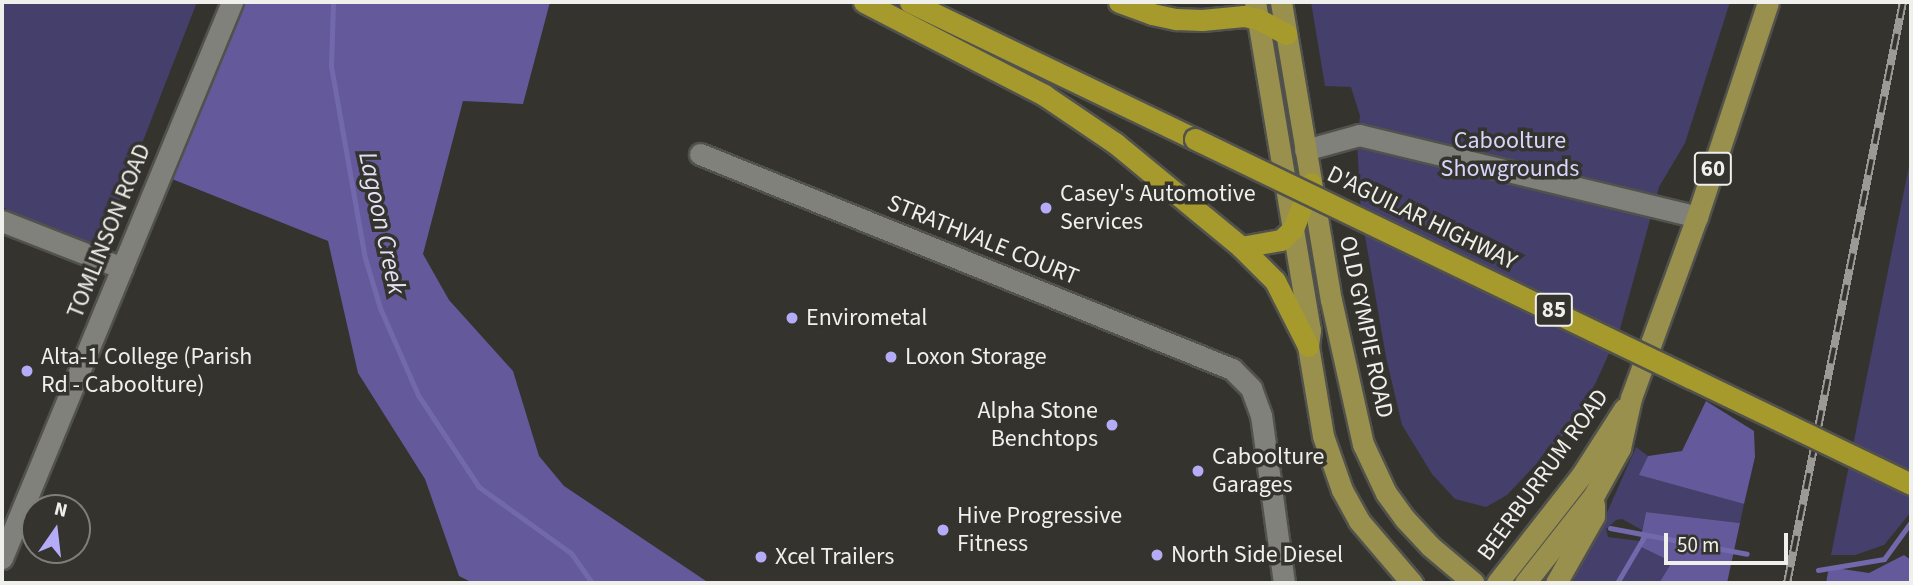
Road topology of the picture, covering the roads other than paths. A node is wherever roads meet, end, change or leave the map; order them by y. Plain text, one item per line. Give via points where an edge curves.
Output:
1 (232, 2) edge
2 (864, 2) edge
3 (910, 2) edge
4 (1119, 2) edge
5 (1281, 2) edge
6 (1768, 2) edge
7 (1257, 10) edge
8 (1286, 34) junction
9 (1306, 150) junction
10 (700, 154) dead end
11 (1311, 183) junction
12 (1697, 218) junction
13 (2, 221) edge
14 (1293, 229) junction
15 (1241, 247) junction
16 (122, 268) junction
17 (1308, 346) junction
18 (1631, 398) junction
19 (1911, 484) edge
20 (1594, 495) junction
21 (2, 558) edge
22 (1284, 583) edge
23 (1412, 583) edge
24 (1474, 583) edge
25 (1497, 583) edge
26 (1525, 583) edge
27 (1556, 583) edge

1 - 16 street, TOMLINSON ROAD
2 - 15 highway via 1078,116
3 - 19 highway, D'AGUILAR HIGHWAY / 85, bridge
4 - 7 highway via 1176,19 1244,16
5 - 8 main road, OLD GYMPIE ROAD
6 - 12 main road, BEERBURRUM ROAD / 60
7 - 8 highway
7 - 14 main road
8 - 9 main road, OLD GYMPIE ROAD
9 - 11 main road, OLD GYMPIE ROAD
9 - 12 street via 1359,135
10 - 22 street, STRATHVALE COURT via 1217,362 1244,378 1261,415
11 - 14 highway
11 - 24 main road, OLD GYMPIE ROAD via 1363,444 1386,493 1418,534
12 - 18 main road, BEERBURRUM ROAD / 60
13 - 16 street
14 - 15 highway via 1280,240
14 - 17 main road via 1310,330
15 - 17 highway via 1275,281
16 - 21 street, TOMLINSON ROAD
17 - 23 main road via 1323,436 1342,491 1371,538
18 - 20 main road, BEERBURRUM ROAD / 60 via 1620,448
18 - 25 main road, BEERBURRUM ROAD / 60 via 1581,476
20 - 26 main road, BEERBURRUM ROAD / 60
20 - 27 main road, 60 via 1594,516

